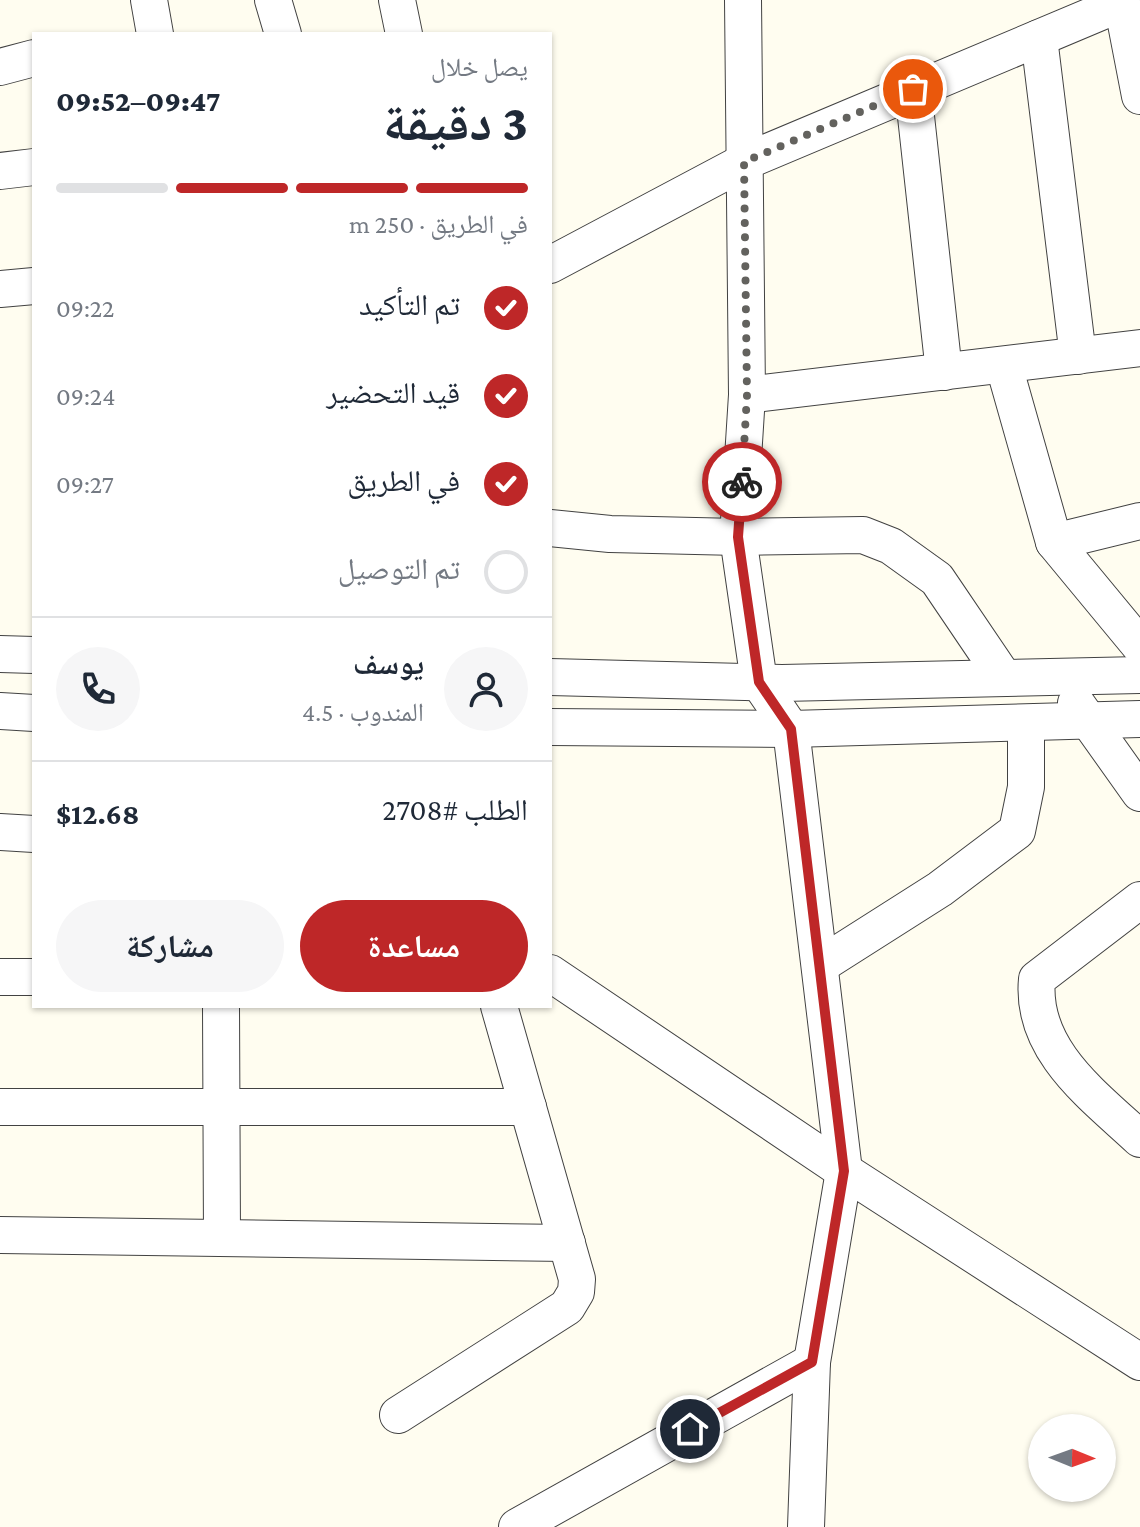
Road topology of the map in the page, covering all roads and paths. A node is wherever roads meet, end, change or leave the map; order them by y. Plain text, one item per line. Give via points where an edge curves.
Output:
1 (273, 0) edge
2 (397, 0) edge
3 (1121, 2) edge
4 (752, 3) edge
5 (282, 32) edge
6 (404, 32) edge
7 (1039, 38) junction
8 (32, 59) edge
9 (0, 67) edge
10 (913, 89) junction
11 (1140, 96) edge
12 (744, 162) junction
13 (32, 167) edge
14 (0, 171) edge
15 (552, 264) edge
16 (32, 286) edge
17 (0, 289) edge
18 (1140, 348) edge
19 (1078, 356) junction
20 (1004, 366) junction
21 (944, 372) junction
22 (747, 395) junction
23 (1140, 521) edge
24 (552, 528) edge
25 (738, 537) junction
26 (1054, 542) junction
27 (1140, 646) edge
28 (0, 654) edge
29 (32, 655) edge
30 (1140, 675) edge
31 (1057, 676) junction
32 (552, 677) edge
33 (1004, 678) junction
34 (759, 682) junction
35 (0, 711) edge
36 (32, 713) edge
37 (1088, 719) junction
38 (1140, 719) edge
39 (1026, 723) junction
40 (552, 727) edge
41 (791, 729) junction
42 (1140, 793) edge
43 (0, 832) edge
44 (32, 834) edge
45 (1140, 900) edge
46 (822, 964) junction
47 (552, 974) edge
48 (0, 977) edge
49 (32, 977) edge
50 (221, 1008) edge
51 (500, 1008) edge
52 (0, 1107) edge
53 (222, 1107) junction
54 (528, 1107) junction
55 (1140, 1139) edge
56 (844, 1171) junction
57 (0, 1235) edge
58 (222, 1238) junction
59 (567, 1243) junction
60 (812, 1362) junction
61 (1140, 1362) edge
62 (398, 1415) dead end
63 (800, 1523) edge
64 (517, 1527) edge

1 - 5 street
2 - 6 street
3 - 7 street
3 - 11 street
4 - 12 street
7 - 10 street
7 - 19 street
8 - 9 street
10 - 12 street
10 - 21 street
12 - 15 street
12 - 22 street
13 - 14 street
16 - 17 street
18 - 19 street
19 - 20 street
20 - 21 street
20 - 26 street
21 - 22 street
22 - 25 street
23 - 26 street
24 - 25 street
25 - 33 street via 863,535 891,546 937,579
25 - 34 street
26 - 27 street
28 - 29 street
30 - 31 street
31 - 33 street
31 - 37 street
32 - 34 street
33 - 34 street
34 - 41 street
35 - 36 street
37 - 38 street
37 - 39 street
37 - 42 street
39 - 41 street
39 - 46 street via 1026,787 1017,831 940,889
40 - 41 street
41 - 46 street
43 - 44 street
45 - 55 street via 1037,979 1035,1002 1046,1039 1062,1064
46 - 56 street
47 - 56 street
48 - 49 street
50 - 53 street
51 - 54 street
52 - 53 street
53 - 54 street
53 - 58 street
54 - 59 street
56 - 60 street
56 - 61 street
57 - 58 street
58 - 59 street
59 - 62 street via 577,1279 567,1307
60 - 63 street
60 - 64 street

